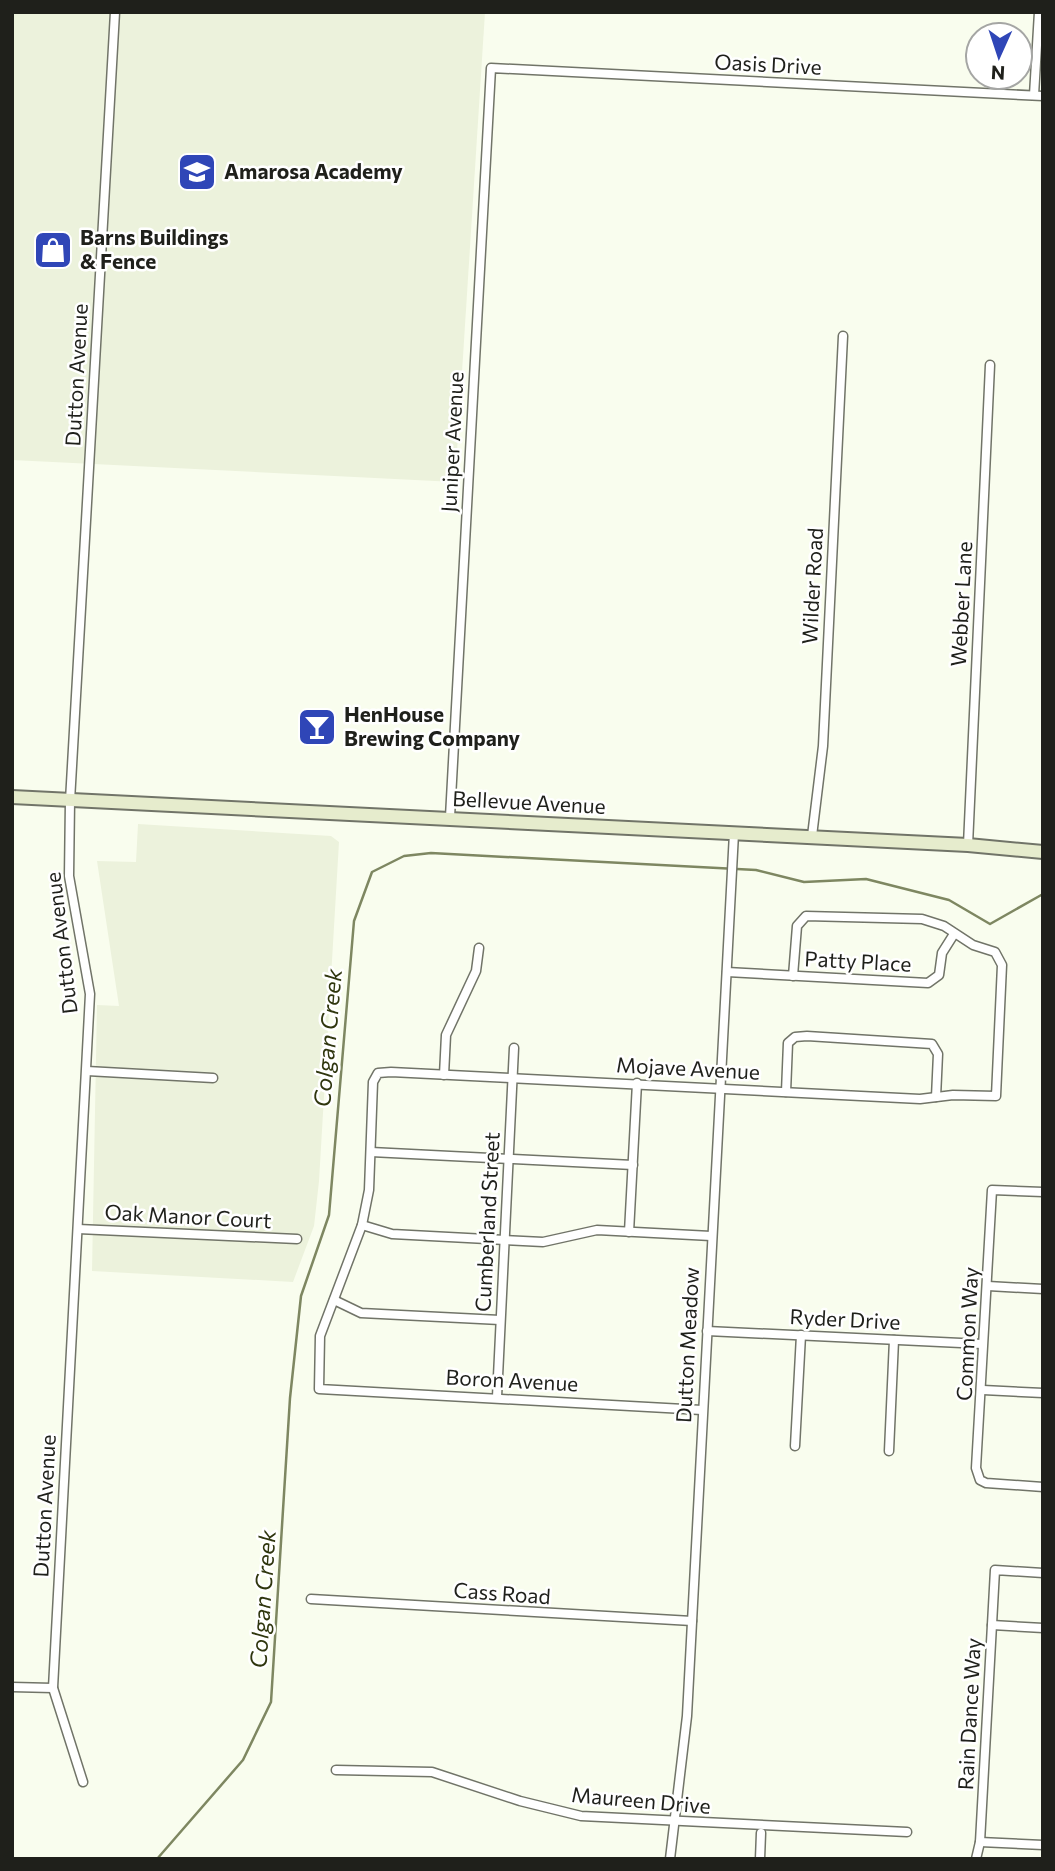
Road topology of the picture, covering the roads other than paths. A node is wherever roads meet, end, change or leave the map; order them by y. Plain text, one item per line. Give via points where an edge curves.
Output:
1 (115, 12) edge
2 (1039, 12) edge
3 (491, 68) joint
4 (1038, 96) edge
5 (843, 336) dead end
6 (990, 365) dead end
7 (12, 797) edge
8 (70, 801) junction
9 (450, 817) junction
10 (734, 833) junction
11 (813, 836) junction
12 (968, 845) junction
13 (1043, 852) edge
14 (954, 933) junction
15 (479, 948) dead end
16 (727, 972) junction
17 (793, 976) junction
18 (514, 1048) dead end
19 (87, 1071) junction
20 (444, 1075) junction
21 (213, 1078) dead end
22 (512, 1079) junction
23 (637, 1083) junction
24 (719, 1088) junction
25 (786, 1092) junction
26 (936, 1097) junction
27 (371, 1152) junction
28 (508, 1159) junction
29 (633, 1165) junction
30 (1043, 1192) edge
31 (362, 1225) junction
32 (78, 1229) junction
33 (629, 1232) junction
34 (711, 1236) junction
35 (297, 1239) dead end
36 (504, 1240) junction
37 (988, 1286) junction
38 (1043, 1289) edge
39 (334, 1300) junction
40 (500, 1320) junction
41 (707, 1331) junction
42 (801, 1335) junction
43 (894, 1340) junction
44 (982, 1344) junction
45 (983, 1390) junction
46 (1043, 1393) edge
47 (497, 1397) junction
48 (702, 1410) junction
49 (795, 1447) dead end
50 (889, 1451) dead end
51 (1043, 1487) edge
52 (1043, 1573) edge
53 (311, 1599) dead end
54 (692, 1621) junction
55 (992, 1625) junction
56 (1043, 1628) edge
57 (12, 1687) edge
58 (53, 1688) junction
59 (336, 1770) dead end
60 (83, 1782) dead end
61 (675, 1822) junction
62 (907, 1832) dead end
63 (761, 1833) dead end
64 (980, 1842) junction
65 (1043, 1845) edge
66 (670, 1859) edge
67 (760, 1859) edge
68 (976, 1859) edge

1 - 8 street, Dutton Avenue
2 - 4 street
3 - 4 street, Oasis Drive
3 - 9 street, Juniper Avenue
5 - 11 street, Wilder Road via 822,746
6 - 12 street, Webber Lane
7 - 8 street, Bellevue Avenue
8 - 9 street, Bellevue Avenue
8 - 19 street, Dutton Avenue via 69,876 90,994
9 - 10 street, Bellevue Avenue
10 - 11 street, Bellevue Avenue
10 - 16 street, Dutton Meadow
11 - 12 street, Bellevue Avenue
12 - 13 street, Bellevue Avenue
14 - 17 street, Patty Place via 942,953 939,975 928,983
14 - 17 street via 922,919 806,916 797,926
14 - 26 street, Mojave Avenue via 995,951 1002,961 996,1096
15 - 20 street via 476,971 446,1035
16 - 17 street, Patty Place
16 - 24 street, Dutton Meadow
18 - 22 street, Cumberland Street
19 - 21 street
19 - 32 street, Dutton Avenue
20 - 22 street, Mojave Avenue
20 - 27 street, Mojave Avenue via 378,1073 373,1082
22 - 23 street, Mojave Avenue
22 - 28 street, Cumberland Street
23 - 24 street, Mojave Avenue
23 - 29 street
24 - 25 street, Mojave Avenue
24 - 34 street, Dutton Meadow
25 - 26 street, Mojave Avenue
25 - 26 street via 788,1043 807,1036 932,1044 938,1054
27 - 28 street
27 - 31 street
28 - 29 street
28 - 36 street, Cumberland Street
29 - 33 street
30 - 37 street, Common Way via 992,1190
31 - 36 street via 392,1234
31 - 39 street
32 - 35 street, Oak Manor Court
32 - 58 street, Dutton Avenue
33 - 34 street
33 - 36 street via 597,1230 543,1242
34 - 41 street, Dutton Meadow
36 - 40 street, Cumberland Street
37 - 38 street
37 - 44 street, Common Way
39 - 40 street via 361,1313
39 - 47 street, Boron Avenue via 320,1336 319,1389
40 - 47 street, Cumberland Street
41 - 42 street, Ryder Drive
41 - 48 street, Dutton Meadow
42 - 43 street, Ryder Drive
42 - 49 street
43 - 44 street, Ryder Drive
43 - 50 street
44 - 45 street, Common Way
45 - 46 street
45 - 51 street, Common Way via 976,1468 980,1480
47 - 48 street, Boron Avenue
48 - 54 street, Dutton Meadow
52 - 55 street, Rain Dance Way via 996,1570
53 - 54 street, Cass Road
54 - 61 street, Dutton Meadow via 685,1750
55 - 56 street
55 - 64 street, Rain Dance Way
57 - 58 street
58 - 60 street, Dutton Avenue
59 - 61 street, Maureen Drive via 432,1772 581,1816
61 - 62 street, Maureen Drive
61 - 66 street, Dutton Meadow
63 - 67 street
64 - 65 street
64 - 68 street, Rain Dance Way

